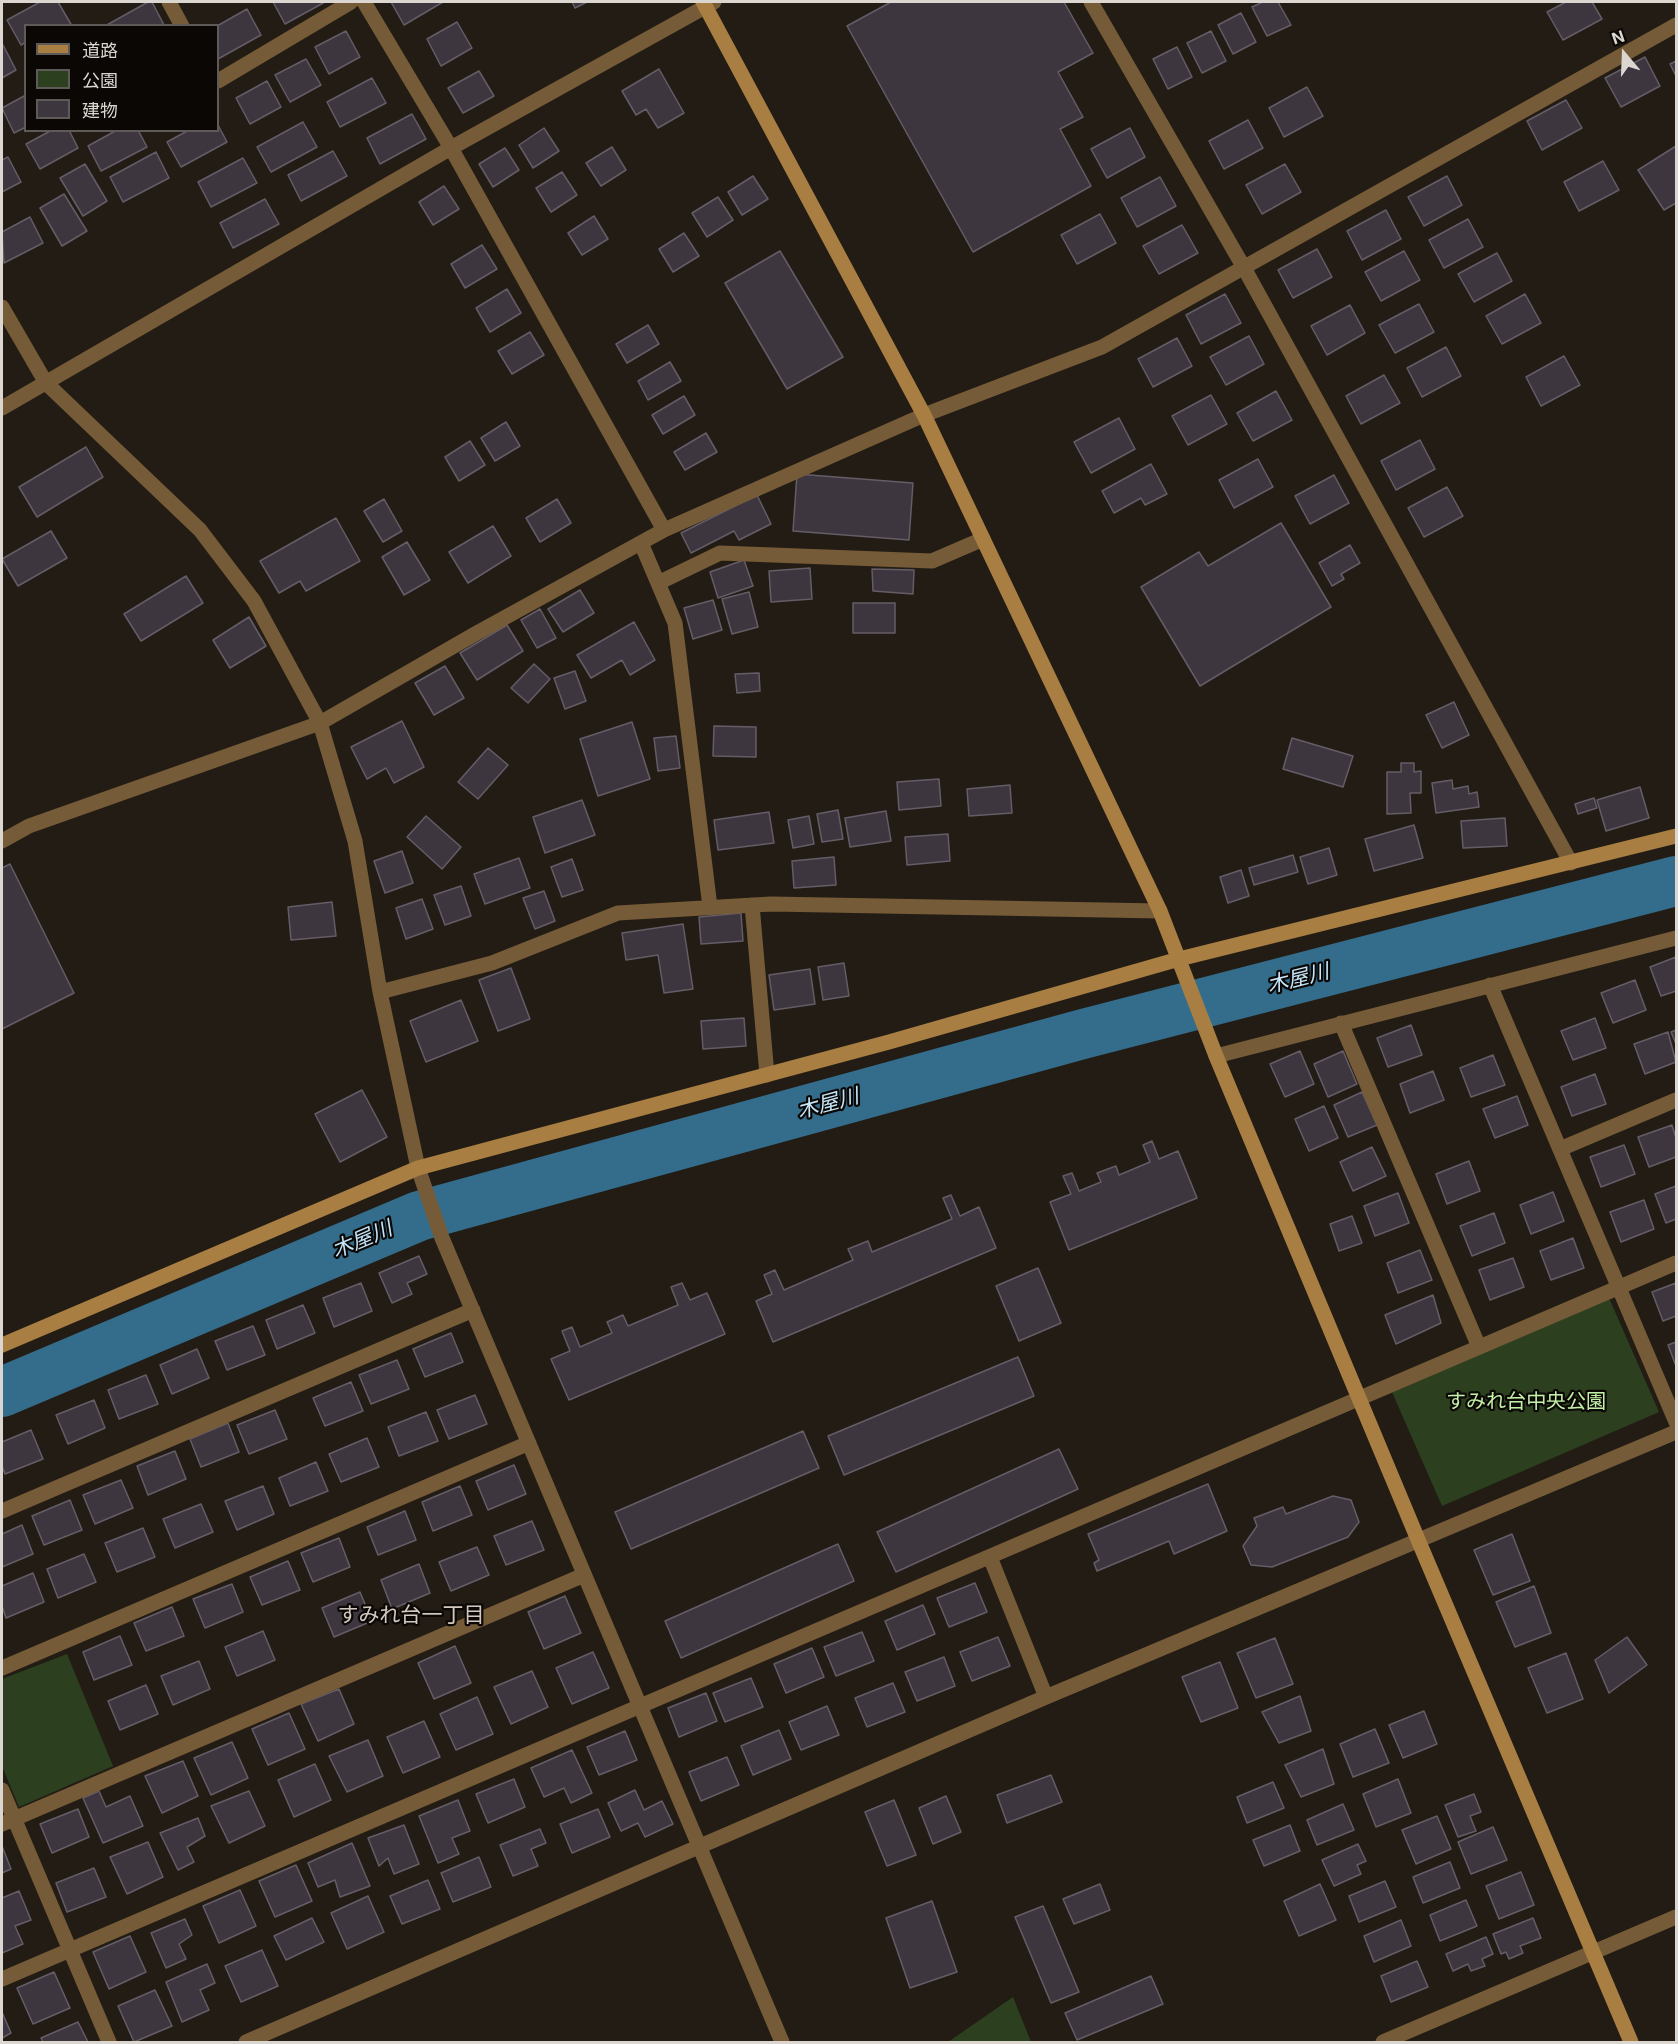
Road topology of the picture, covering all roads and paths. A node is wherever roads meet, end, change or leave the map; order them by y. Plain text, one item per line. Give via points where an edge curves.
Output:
1 (169, 2) edge
2 (351, 2) edge
3 (364, 2) edge
4 (1091, 2) edge
5 (708, 3) edge
6 (181, 24) edge
7 (1677, 25) edge
8 (219, 80) edge
9 (452, 148) junction
10 (1243, 267) junction
11 (2, 307) edge
12 (46, 383) junction
13 (2, 408) edge
14 (924, 415) junction
15 (664, 530) junction
16 (983, 539) junction
17 (641, 543) junction
18 (658, 583) junction
19 (320, 723) junction
20 (1677, 836) edge
21 (2, 841) edge
22 (1571, 863) junction
23 (752, 905) junction
24 (710, 908) junction
25 (1160, 911) junction
26 (1677, 938) edge
27 (1179, 959) junction
28 (1490, 985) junction
29 (380, 992) junction
30 (1341, 1023) junction
31 (1214, 1051) junction
32 (767, 1075) junction
33 (1677, 1100) edge
34 (1560, 1149) junction
35 (418, 1168) junction
36 (1677, 1263) edge
37 (1620, 1288) junction
38 (472, 1310) junction
39 (2, 1345) edge
40 (1479, 1347) junction
41 (1359, 1400) junction
42 (1677, 1422) edge
43 (1677, 1432) edge
44 (529, 1443) junction
45 (2, 1511) edge
46 (1419, 1542) junction
47 (990, 1557) junction
48 (584, 1575) junction
49 (2, 1668) edge
50 (1046, 1697) junction
51 (640, 1706) junction
52 (2, 1790) edge
53 (8, 1821) edge
54 (699, 1847) junction
55 (1677, 1917) edge
56 (69, 1950) junction
57 (1593, 1953) junction
58 (2, 1979) edge
59 (109, 2043) edge
60 (246, 2043) edge
61 (782, 2043) edge
62 (1383, 2043) edge
63 (1631, 2043) edge

1 - 6 street
2 - 8 street
3 - 9 street
4 - 10 street
5 - 9 street
5 - 14 street
7 - 10 street
9 - 12 street
9 - 15 street
10 - 14 street via 1102,347
10 - 22 street
11 - 12 street
12 - 13 street
12 - 19 street via 200,530 254,600
14 - 15 street
14 - 16 street
15 - 17 street
16 - 18 street via 932,561 720,554
16 - 25 street
17 - 18 street
17 - 19 street
18 - 24 street via 675,623
19 - 21 street via 29,825
19 - 29 street via 355,841
20 - 22 street
22 - 27 street
23 - 24 street
23 - 25 street
23 - 32 street
24 - 29 street via 618,913 492,963
25 - 27 street
26 - 28 street
27 - 31 street
27 - 32 street
28 - 30 street
28 - 34 street
29 - 35 street
30 - 31 street
30 - 40 street
31 - 41 street
32 - 35 street
33 - 34 street
34 - 37 street
35 - 38 street
35 - 39 street
36 - 37 street
37 - 40 street
37 - 42 street
38 - 44 street
38 - 45 street
40 - 41 street
41 - 46 street
41 - 47 street
43 - 46 street
44 - 48 street
44 - 49 street
46 - 50 street
46 - 57 street
47 - 50 street
47 - 51 street
48 - 51 street
48 - 53 street
50 - 54 street
51 - 54 street
51 - 56 street
52 - 53 street
53 - 56 street
54 - 60 street
54 - 61 street
55 - 57 street
56 - 58 street
56 - 59 street
57 - 62 street
57 - 63 street

